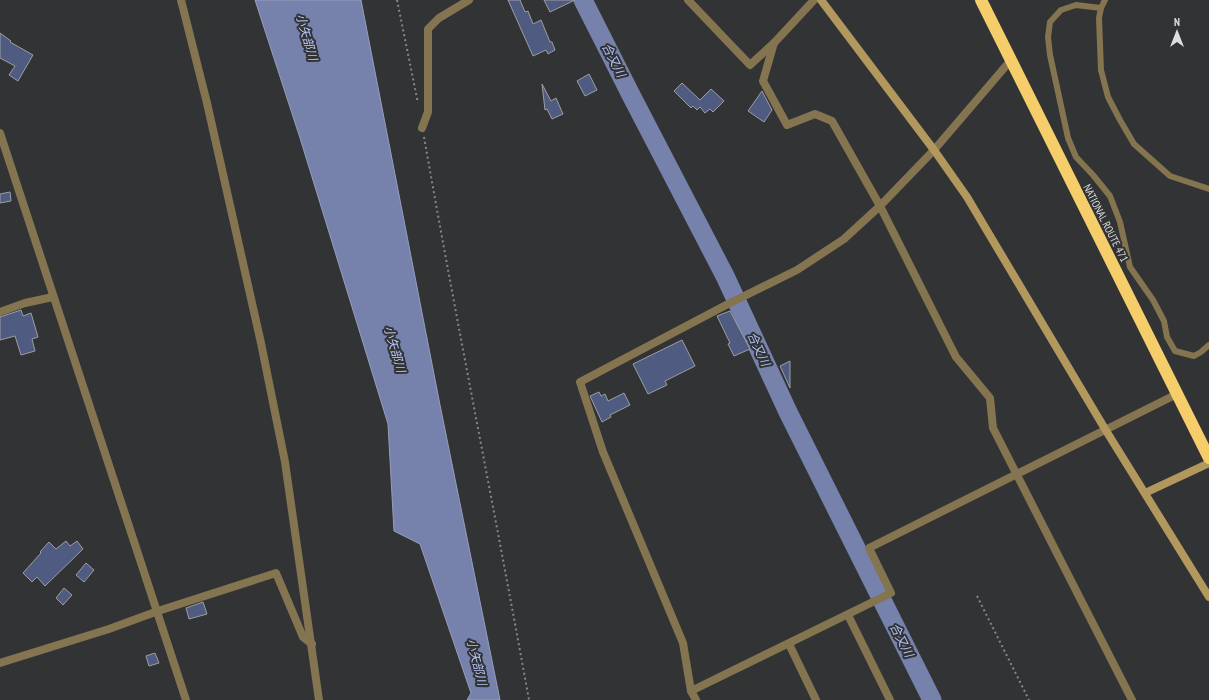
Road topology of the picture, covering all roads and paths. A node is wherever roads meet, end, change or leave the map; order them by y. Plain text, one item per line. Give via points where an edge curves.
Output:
1 (181, 0) edge
2 (397, 0) edge
3 (469, 0) edge
4 (688, 0) edge
5 (814, 0) edge
6 (821, 0) edge
7 (981, 0) edge
8 (1105, 0) edge
9 (1101, 8) junction
10 (774, 44) junction
11 (1011, 60) junction
12 (418, 105) dead end
13 (422, 128) joint
14 (0, 133) edge
15 (934, 150) junction
16 (1209, 189) edge
17 (880, 206) junction
18 (53, 297) junction
19 (0, 312) edge
20 (1209, 345) edge
21 (1177, 394) junction
22 (1105, 429) junction
23 (1209, 458) edge
24 (1209, 463) edge
25 (1018, 475) junction
26 (1145, 493) junction
27 (977, 596) dead end
28 (1209, 597) edge
29 (158, 611) junction
30 (848, 614) junction
31 (312, 644) junction
32 (789, 644) junction
33 (0, 663) edge
34 (691, 691) junction
35 (186, 700) edge
36 (319, 700) edge
37 (529, 700) edge
38 (696, 700) edge
39 (816, 700) edge
40 (890, 700) edge
41 (1029, 700) edge
42 (1132, 700) edge

1 - 31 street via 264,358 285,462
2 - 12 path
3 - 13 street via 439,18 428,29 428,112
4 - 10 street via 750,65
5 - 10 street
6 - 15 street
7 - 11 highway, NATIONAL ROUTE 471
8 - 9 lane
9 - 16 lane via 1101,70 1108,97 1134,144 1170,176
9 - 20 lane via 1076,5 1061,10 1050,22 1050,55 1068,138 1076,157 1110,196 1120,222 1130,267 1153,300 1175,351 1194,356
10 - 17 street via 763,81 787,125 815,114 832,121
11 - 15 street
11 - 21 highway, NATIONAL ROUTE 471
13 - 37 path
14 - 18 street
15 - 17 street
15 - 22 street via 967,197
17 - 25 street via 956,357 990,398 993,428
17 - 34 street via 844,239 797,270 580,382 603,452 683,643
18 - 19 street
18 - 29 street
21 - 22 street
21 - 23 highway, NATIONAL ROUTE 471
22 - 25 street
22 - 26 street
24 - 26 street
25 - 30 street via 869,548 891,593
25 - 42 street
26 - 28 street
27 - 41 path
29 - 31 street via 276,573 303,637
29 - 33 street
29 - 35 street
30 - 32 street
30 - 40 street
31 - 36 street
32 - 34 street
32 - 39 street
34 - 38 street

